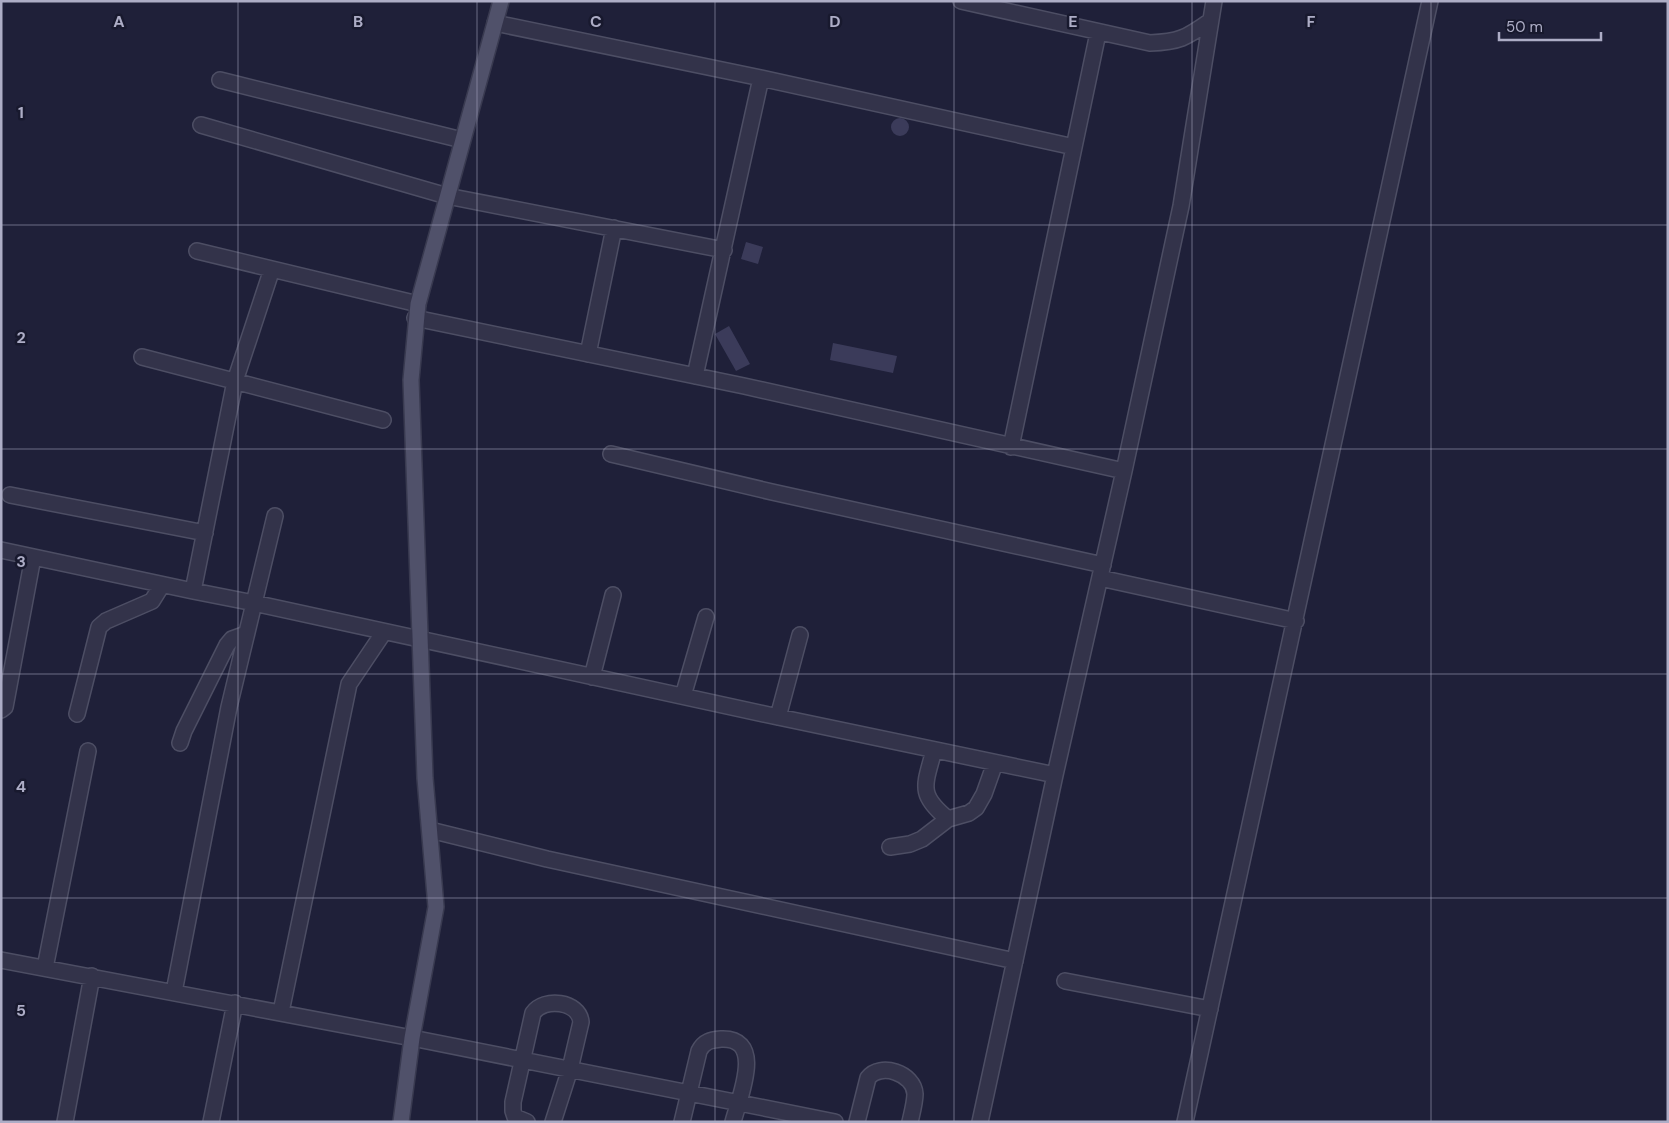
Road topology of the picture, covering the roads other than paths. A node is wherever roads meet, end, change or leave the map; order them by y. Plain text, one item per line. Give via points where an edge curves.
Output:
1 (501, 1) edge
2 (962, 1) edge
3 (1214, 1) edge
4 (1430, 1) edge
5 (1210, 21) junction
6 (495, 23) junction
7 (1098, 33) junction
8 (761, 78) junction
9 (220, 80) dead end
10 (201, 125) dead end
11 (462, 140) junction
12 (1074, 147) junction
13 (447, 196) junction
14 (614, 228) junction
15 (724, 250) junction
16 (197, 251) dead end
17 (272, 269) junction
18 (416, 311) junction
19 (588, 354) junction
20 (142, 357) dead end
21 (695, 376) junction
22 (235, 381) junction
23 (383, 420) dead end
24 (1011, 447) junction
25 (611, 454) dead end
26 (1124, 471) junction
27 (10, 495) dead end
28 (275, 516) dead end
29 (205, 533) junction
30 (1, 550) edge
31 (33, 557) junction
32 (1101, 571) junction
33 (162, 585) junction
34 (193, 591) junction
35 (613, 595) dead end
36 (254, 603) junction
37 (706, 617) dead end
38 (1296, 621) junction
39 (384, 632) junction
40 (246, 634) junction
41 (800, 635) dead end
42 (420, 640) junction
43 (592, 677) junction
44 (683, 696) junction
45 (1, 710) edge
46 (77, 714) dead end
47 (778, 717) junction
48 (180, 743) dead end
49 (934, 750) junction
50 (88, 751) dead end
51 (995, 763) junction
52 (1055, 775) junction
53 (948, 819) junction
54 (430, 830) junction
55 (890, 847) dead end
56 (1, 960) edge
57 (1014, 961) junction
58 (45, 968) junction
59 (92, 976) junction
60 (1065, 981) dead end
61 (174, 992) junction
62 (235, 1004) junction
63 (1210, 1009) junction
64 (281, 1012) junction
65 (412, 1038) junction
66 (521, 1060) junction
67 (570, 1069) junction
68 (689, 1092) junction
69 (738, 1102) junction
70 (65, 1122) edge
71 (211, 1122) edge
72 (401, 1122) edge
73 (527, 1122) edge
74 (553, 1122) edge
75 (682, 1122) edge
76 (733, 1122) edge
77 (835, 1122) edge
78 (857, 1122) edge
79 (910, 1122) edge
80 (980, 1122) edge
81 (1185, 1122) edge

1 - 6 main road
2 - 7 street
3 - 5 street
4 - 38 street
5 - 7 street via 1187,37 1168,42 1150,43
5 - 26 street via 1181,206
6 - 8 street
6 - 11 main road
7 - 12 street
8 - 12 street
8 - 15 street
9 - 11 street
10 - 13 street
11 - 13 main road
12 - 24 street
13 - 14 street
13 - 18 main road
14 - 15 street
14 - 19 street
15 - 21 street
16 - 17 street
17 - 18 street
17 - 22 street
18 - 19 street
18 - 42 main road via 411,380
19 - 21 street
20 - 22 street
21 - 24 street
22 - 23 street
22 - 29 street
24 - 26 street
25 - 32 street
26 - 32 street
27 - 29 street
28 - 36 street
29 - 34 street
30 - 31 street
31 - 33 street
31 - 45 street via 5,707
32 - 38 street
32 - 52 street
33 - 34 street
33 - 46 street via 152,601 99,627
34 - 36 street
35 - 43 street
36 - 39 street
36 - 40 street
37 - 44 street
38 - 63 street
39 - 42 street
39 - 64 street via 349,684
40 - 48 street via 226,645
40 - 61 street
41 - 47 street
42 - 43 street
42 - 54 main road
43 - 44 street
44 - 47 street
47 - 49 street
49 - 51 street
49 - 53 street via 926,794
50 - 58 street
51 - 52 street
51 - 53 street via 976,808
52 - 57 street
53 - 55 street via 922,839
54 - 57 street via 547,859
54 - 65 main road via 436,907
56 - 58 street
57 - 80 street
58 - 59 street
59 - 61 street
59 - 70 street
60 - 63 street
61 - 62 street
62 - 64 street
62 - 71 street
63 - 81 street
64 - 65 street
65 - 66 street
65 - 72 main road
66 - 67 street
66 - 67 street via 537,1007 561,1004 574,1008 581,1022
66 - 73 street via 513,1111 515,1117
67 - 68 street
67 - 74 street
68 - 69 street
68 - 69 street via 702,1045 725,1039 738,1042 746,1054 747,1065
68 - 75 street
69 - 76 street
69 - 77 street
78 - 79 street via 868,1078 877,1071 885,1070 907,1078 912,1086 915,1093

